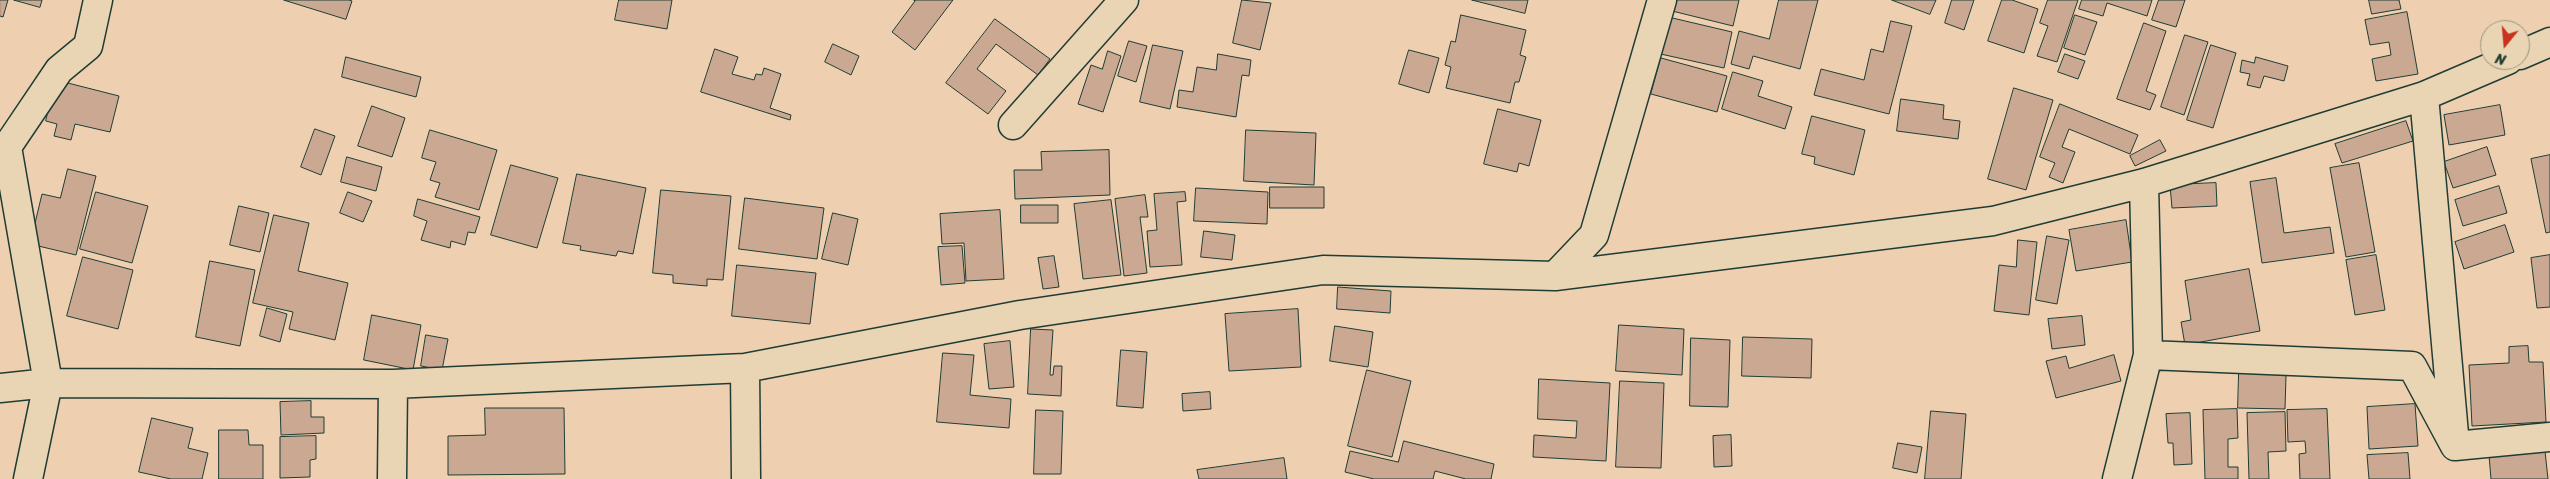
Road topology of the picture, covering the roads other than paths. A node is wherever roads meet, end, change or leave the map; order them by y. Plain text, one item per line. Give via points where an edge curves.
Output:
1 (98, 0) edge
2 (1124, 0) edge
3 (1662, 0) edge
4 (2550, 42) edge
5 (2530, 51) edge
6 (2485, 70) edge
7 (2424, 96) junction
8 (1013, 125) dead end
9 (2144, 183) junction
10 (1555, 276) junction
11 (2148, 355) junction
12 (745, 368) junction
13 (48, 383) junction
14 (393, 384) junction
15 (0, 388) edge
16 (2550, 437) edge
17 (2456, 446) junction
18 (28, 479) edge
19 (392, 479) edge
20 (746, 479) edge
21 (2117, 479) edge

1 - 13 street via 88,46 59,70 7,147
2 - 8 street
3 - 10 street via 1594,235
4 - 5 street
6 - 7 street
7 - 9 street
7 - 17 street
9 - 10 street via 1993,221
9 - 11 street
10 - 12 street via 1322,270 1020,315
11 - 17 street via 2412,366
11 - 21 street
12 - 14 street
12 - 20 street
13 - 14 street
13 - 15 street
13 - 18 street
14 - 19 street
16 - 17 street

